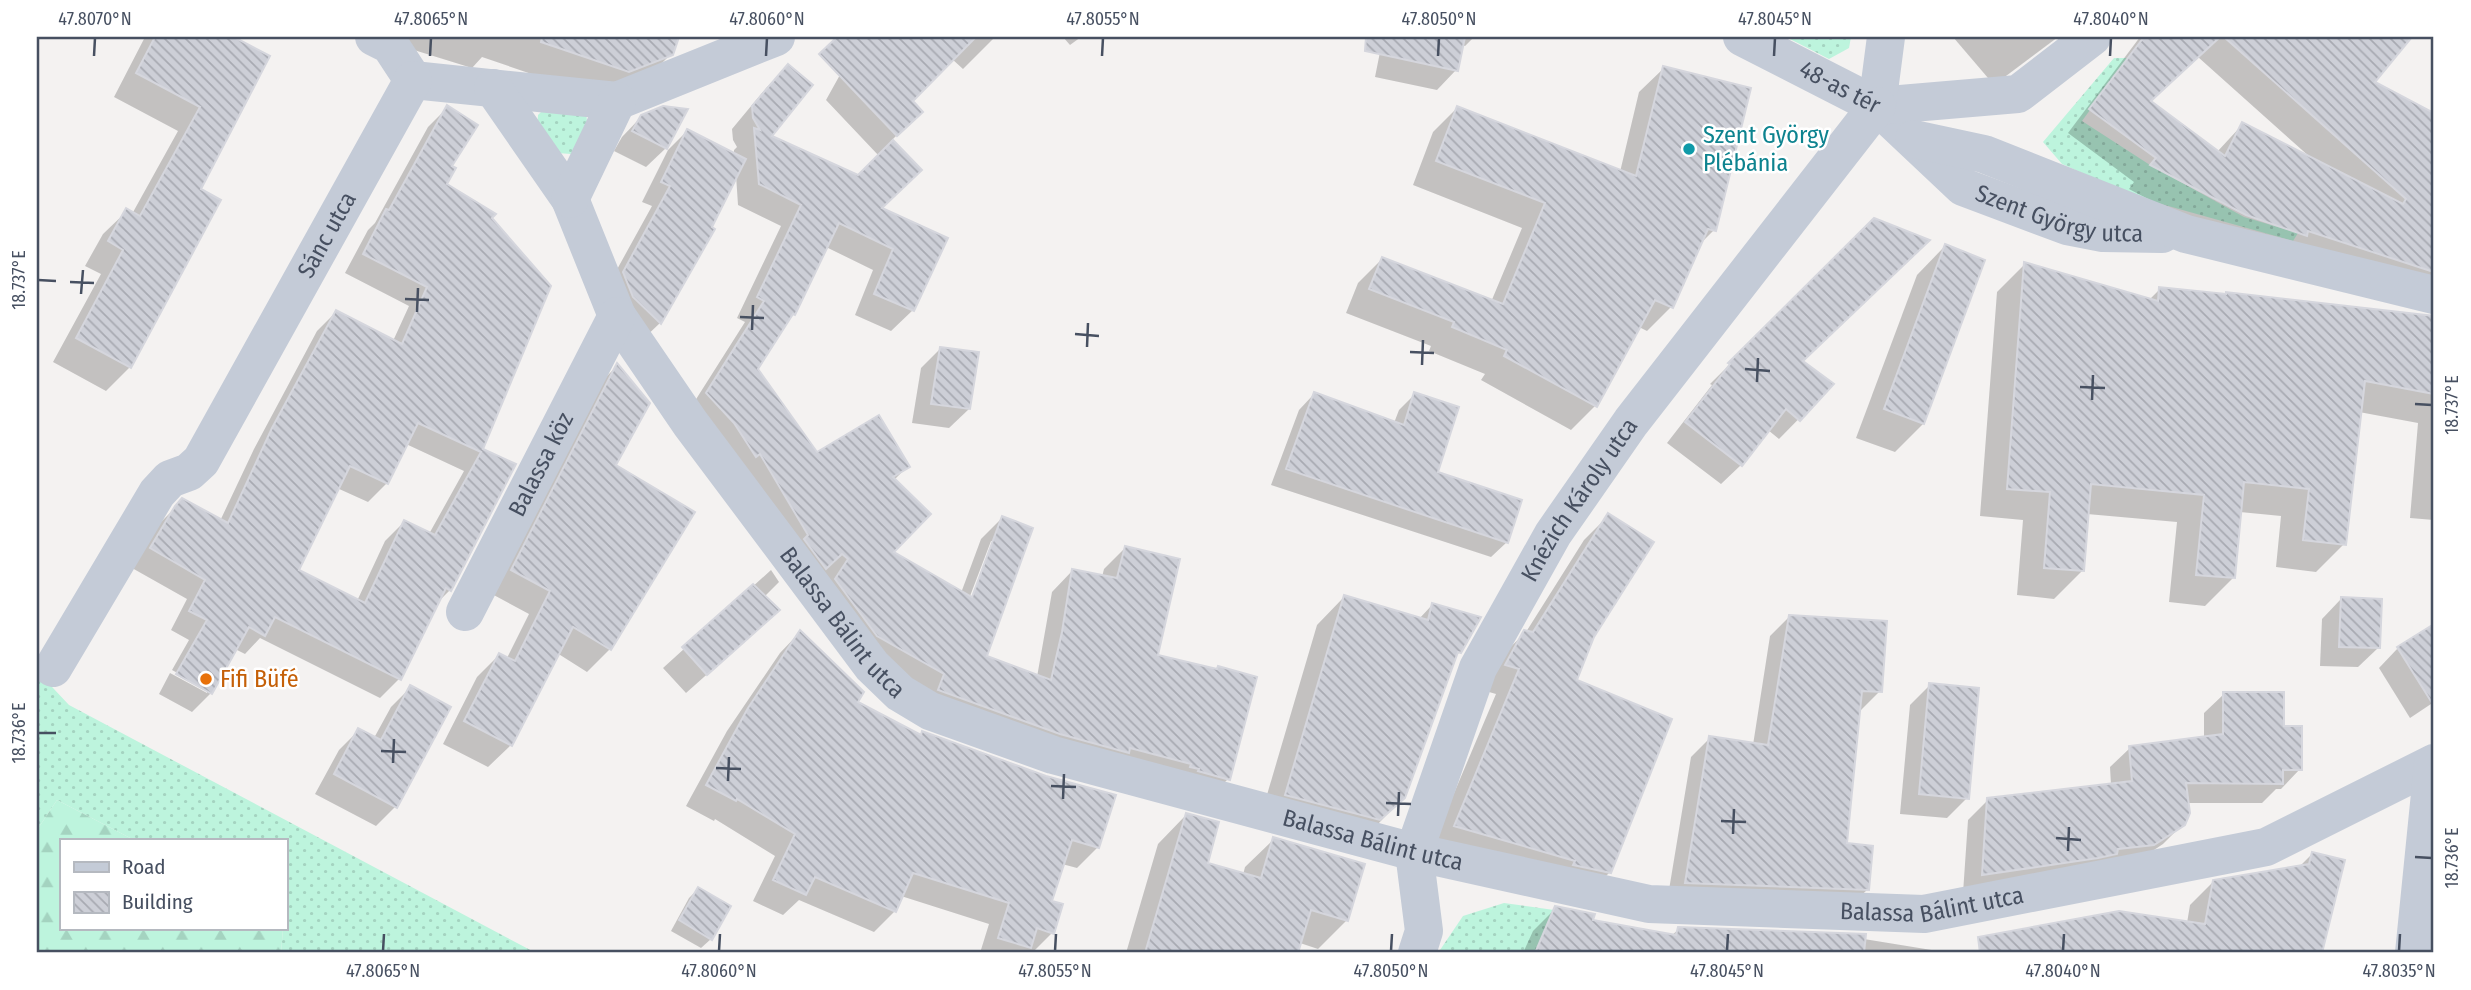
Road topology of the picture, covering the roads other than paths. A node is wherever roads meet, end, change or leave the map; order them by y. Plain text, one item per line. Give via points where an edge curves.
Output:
1 (374, 37) edge
2 (776, 37) edge
3 (1742, 37) edge
4 (1886, 37) edge
5 (2092, 37) edge
6 (413, 80) junction
7 (493, 88) junction
8 (617, 101) junction
9 (1877, 106) junction
10 (570, 199) junction
11 (2434, 295) edge
12 (617, 316) junction
13 (465, 612) dead end
14 (52, 668) dead end
15 (2434, 764) edge
16 (1413, 852) junction
17 (1417, 953) edge
18 (2414, 953) edge

1 - 6 street via 390,45
2 - 8 street
3 - 9 street, 48-as tér
4 - 9 street, 48-as tér
5 - 9 street via 2018,94
6 - 7 street
6 - 14 street, Sánc utca via 201,461 170,479 157,493
7 - 8 street
7 - 10 street
8 - 10 street
9 - 11 street, Szent György utca via 1963,187 2067,226 2103,233 2186,234
9 - 16 street, Knézich Károly utca via 1631,422 1553,534 1478,668
10 - 12 street, Balassa Bálint utca
12 - 13 street, Balassa köz
12 - 16 street, Balassa Bálint utca via 690,423 872,666 900,693 930,711 1053,755
15 - 16 street, Balassa Bálint utca via 2266,848 1924,914 1649,904
15 - 18 street
16 - 17 street, Knézich Károly utca via 1423,931

